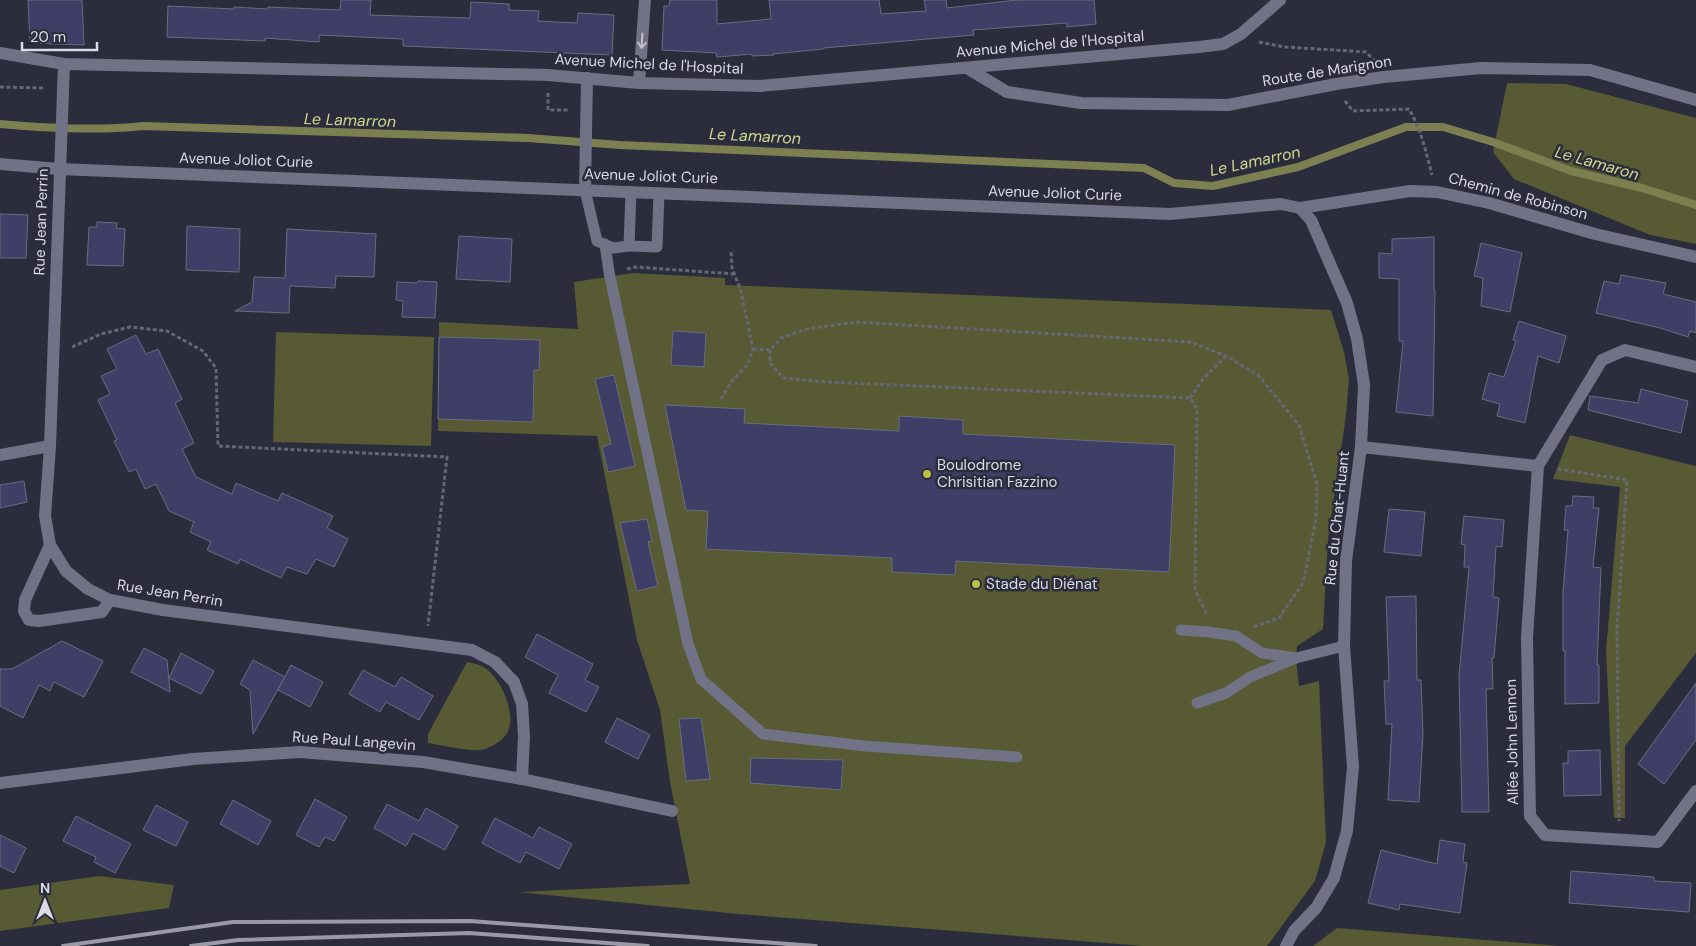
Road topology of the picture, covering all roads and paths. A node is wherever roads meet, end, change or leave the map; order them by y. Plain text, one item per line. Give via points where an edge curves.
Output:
1 (645, 0) edge
2 (1280, 0) edge
3 (1241, 34) junction
4 (0, 53) edge
5 (64, 64) junction
6 (967, 68) junction
7 (548, 75) junction
8 (587, 78) junction
9 (1379, 78) junction
10 (639, 83) junction
11 (1336, 84) junction
12 (0, 87) edge
13 (63, 95) junction
14 (1696, 100) edge
15 (569, 116) dead end
16 (0, 164) edge
17 (59, 169) junction
18 (585, 190) junction
19 (631, 192) junction
20 (1437, 192) junction
21 (659, 193) junction
22 (1300, 208) junction
23 (605, 244) junction
24 (629, 246) junction
25 (731, 251) dead end
26 (1696, 257) edge
27 (753, 349) junction
28 (770, 350) junction
29 (53, 356) junction
30 (1226, 356) junction
31 (1696, 367) edge
32 (1190, 398) junction
33 (721, 399) dead end
34 (50, 446) junction
35 (1361, 447) junction
36 (0, 454) edge
37 (1538, 466) junction
38 (50, 545) junction
39 (110, 600) junction
40 (1181, 630) dead end
41 (1224, 630) junction
42 (426, 644) junction
43 (1344, 646) junction
44 (1296, 658) junction
45 (1197, 703) dead end
46 (1017, 757) dead end
47 (522, 779) junction
48 (0, 783) edge
49 (1696, 790) edge
50 (672, 811) dead end
51 (1619, 840) junction
52 (1286, 946) edge

1 -> 10 street
2 - 3 street, Avenue Michel de l'Hospital
3 - 6 street, Avenue Michel de l'Hospital via 1223,44 1199,47
3 - 9 path via 1252,41 1285,47 1366,52 1377,66
4 - 5 street, Avenue Michel de l'Hospital
5 - 7 street, Avenue Michel de l'Hospital
5 - 13 street, Rue Jean Perrin
6 - 10 street, Avenue Michel de l'Hospital via 760,86
6 - 11 street, Route de Marignon via 1007,92 1080,103 1228,105
7 - 8 street, Avenue Michel de l'Hospital
7 - 15 path via 548,110 569,110
8 - 10 street, Avenue Michel de l'Hospital
8 - 18 street
9 - 11 street, Route de Marignon
9 - 14 street, Route de Marignon via 1481,68 1590,70
11 - 20 path via 1353,111 1409,109 1424,144
12 - 13 path
13 - 17 street, Rue Jean Perrin
16 - 17 street, Avenue Joliot Curie
17 - 18 street, Avenue Joliot Curie
17 - 29 street, Rue Jean Perrin
18 - 19 street, Avenue Joliot Curie
18 - 23 lane via 597,241
19 - 21 street, Avenue Joliot Curie
19 - 24 lane
20 - 22 street, Chemin de Robinson via 1410,191
20 - 26 street, Chemin de Robinson via 1489,202 1595,234
21 - 22 street, Avenue Joliot Curie via 1170,214 1281,204
21 - 24 lane via 657,247
22 - 35 street, Rue du Chat-Huant via 1311,220 1343,295 1357,339 1364,385
23 - 24 lane via 614,248
23 - 46 lane via 686,634 701,679 763,734 865,746
25 - 27 path via 732,268 741,291
27 - 28 path
27 - 33 path via 748,364
28 - 30 path via 780,338 807,329 855,322 1191,342
28 - 32 path via 770,363 783,378 818,382
29 - 34 street, Rue Jean Perrin
29 - 42 path via 102,334 130,327 167,331 203,351 216,368 218,446 447,456
30 - 32 path
30 - 41 path via 1258,375 1298,425 1317,484 1316,519 1302,583 1279,618 1253,628
31 - 37 street, Allée John Lennon via 1625,350 1602,360
32 - 41 path via 1197,408 1195,590 1205,613
34 - 36 street
34 - 38 street, Rue Jean Perrin via 45,516
35 - 37 street
35 - 43 street, Rue du Chat-Huant via 1346,561
37 - 51 street, Allée John Lennon via 1527,638 1530,816 1545,835
37 - 51 path via 1627,480 1618,629
38 - 39 street, Rue Jean Perrin via 66,571 88,589
38 - 39 street via 25,600 24,611 29,620 102,612
39 - 42 street, Rue Jean Perrin via 163,610
40 - 41 lane
41 - 44 lane via 1262,653
42 - 47 street, Rue Jean Perrin via 472,650 495,662 514,682 522,704
43 - 44 lane
43 - 52 street, Rue du Chat-Huant via 1353,767 1347,831 1334,878 1316,908 1294,931
44 - 45 lane via 1250,677 1226,693
47 - 48 street, Rue Paul Langevin via 423,762 300,752 193,758
47 - 50 street, Rue Paul Langevin
49 - 51 street, Allée John Lennon via 1658,842

